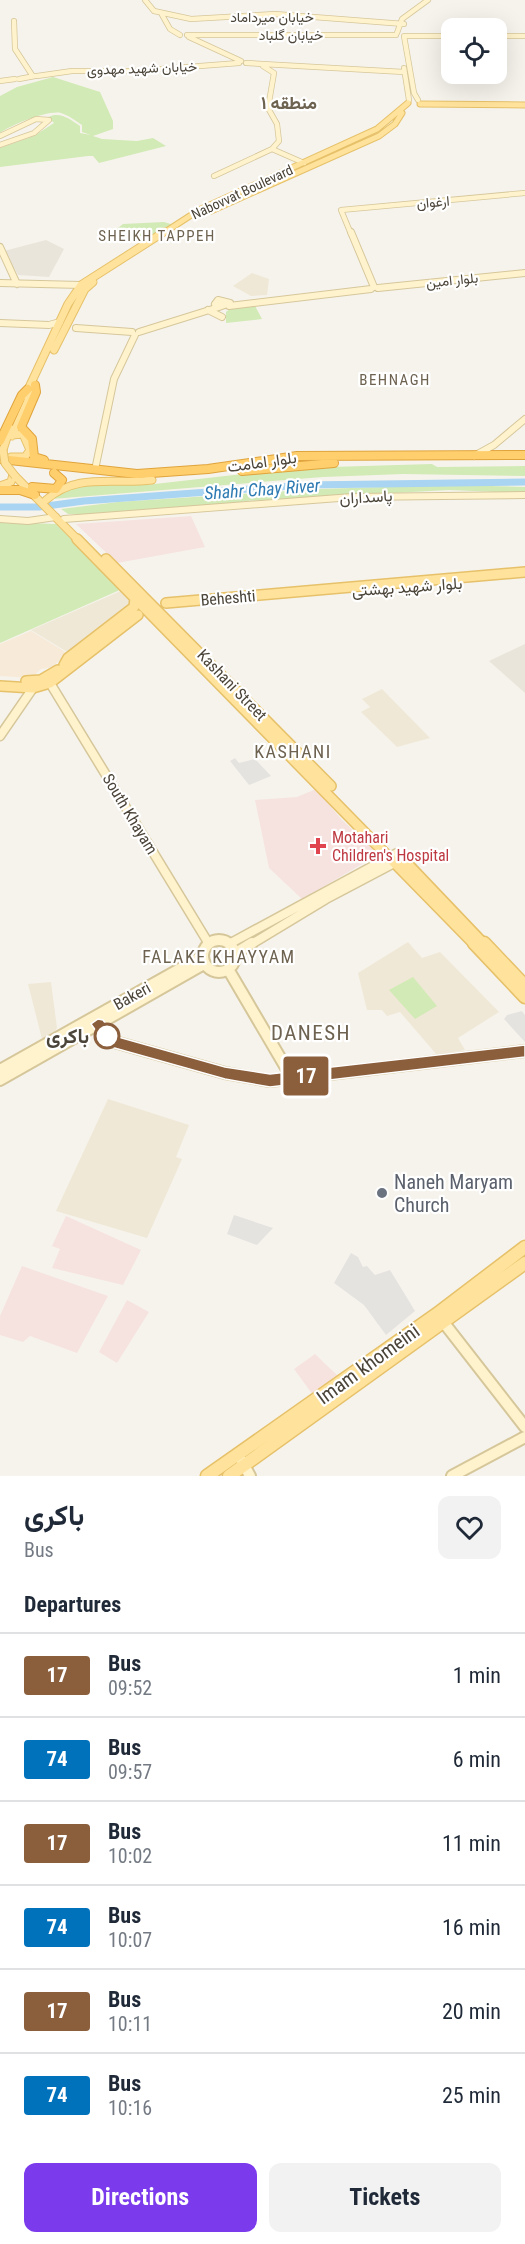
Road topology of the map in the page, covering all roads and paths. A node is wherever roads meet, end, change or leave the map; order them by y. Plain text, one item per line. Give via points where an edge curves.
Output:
1 (145, 0) edge
2 (428, 0) edge
3 (433, 0) edge
4 (160, 13) junction
5 (14, 21) dead end
6 (385, 21) junction
7 (401, 22) junction
8 (183, 35) junction
9 (401, 35) junction
10 (441, 35) edge
11 (507, 35) edge
12 (525, 35) edge
13 (242, 62) junction
14 (404, 72) junction
15 (34, 75) junction
16 (1, 80) edge
17 (414, 93) junction
18 (408, 99) junction
19 (418, 102) junction
20 (525, 103) edge
21 (402, 113) junction
22 (0, 136) edge
23 (0, 145) edge
24 (272, 149) junction
25 (306, 164) junction
26 (214, 176) dead end
27 (525, 194) edge
28 (200, 213) junction
29 (0, 247) edge
30 (525, 275) edge
31 (0, 283) edge
32 (17, 284) junction
33 (81, 285) junction
34 (62, 286) junction
35 (375, 288) junction
36 (75, 292) junction
37 (68, 304) junction
38 (78, 304) junction
39 (208, 310) junction
40 (64, 313) junction
41 (73, 314) junction
42 (222, 317) dead end
43 (60, 322) junction
44 (69, 322) junction
45 (0, 324) edge
46 (76, 328) junction
47 (59, 332) junction
48 (135, 333) junction
49 (32, 387) junction
50 (525, 419) edge
51 (12, 435) junction
52 (494, 445) junction
53 (2, 451) edge
54 (473, 456) junction
55 (523, 457) edge
56 (315, 459) junction
57 (0, 464) edge
58 (96, 465) junction
59 (64, 472) junction
60 (54, 473) junction
61 (16, 474) junction
62 (164, 474) junction
63 (152, 480) junction
64 (0, 488) edge
65 (525, 495) edge
66 (38, 496) junction
67 (59, 516) junction
68 (0, 519) edge
69 (525, 572) edge
70 (525, 578) edge
71 (289, 594) junction
72 (146, 598) junction
73 (164, 609) junction
74 (137, 610) junction
75 (66, 667) junction
76 (54, 678) junction
77 (0, 680) edge
78 (0, 686) edge
79 (33, 688) junction
80 (0, 736) edge
81 (369, 833) junction
82 (398, 860) junction
83 (365, 870) junction
84 (324, 897) junction
85 (209, 944) junction
86 (229, 945) junction
87 (236, 953) junction
88 (203, 961) junction
89 (228, 969) junction
90 (525, 986) edge
91 (525, 998) edge
92 (98, 1024) junction
93 (525, 1051) edge
94 (0, 1070) edge
95 (292, 1078) junction
96 (0, 1080) edge
97 (525, 1247) edge
98 (525, 1263) edge
99 (440, 1318) junction
100 (525, 1427) edge
101 (525, 1437) edge
102 (237, 1469) edge
103 (207, 1476) edge
104 (452, 1476) edge

1 - 4 street
2 - 7 street
3 - 7 street
4 - 6 street, خیابان میرداماد via 197,19 275,14
4 - 8 street via 168,26
5 - 15 street via 15,49
6 - 7 street
6 - 7 street
7 - 9 street
8 - 9 street, خیابان گلباد
8 - 13 street
9 - 10 street, خیابان گلباد
9 - 14 street
9 - 17 street
11 - 12 street
13 - 14 street
13 - 15 street, خیابان شهید مهدوی
13 - 24 street via 270,68 274,73 268,108 277,124 279,141
14 - 18 street
15 - 16 street, خیابان شهید مهدوی
17 - 18 street
17 - 19 street
18 - 19 main road
18 - 25 main road, Nabovvat Boulevard via 377,129
19 - 20 main road
19 - 21 main road, Nabovvat Boulevard
21 - 25 main road, Nabovvat Boulevard via 381,131
21 - 28 main road via 379,136 260,191
22 - 23 street via 36,119 49,120 45,127
24 - 25 street
24 - 26 street
25 - 28 main road, Nabovvat Boulevard
25 - 33 main road, Nabovvat Boulevard via 182,219
27 - 35 street, ارغوان via 341,210
28 - 38 main road, Nabovvat Boulevard via 94,280
29 - 32 street
30 - 35 street, بلوار امین
31 - 32 street
32 - 34 street
33 - 34 street
33 - 36 main road, Nabovvat Boulevard
34 - 36 street
35 - 39 street, بلوار امین via 256,302 230,304 220,300
36 - 37 main road, Nabovvat Boulevard
37 - 38 main road
37 - 40 main road, Nabovvat Boulevard
38 - 41 main road, Nabovvat Boulevard
39 - 42 street
39 - 48 street, بلوار امین
40 - 41 main road
40 - 43 main road, Nabovvat Boulevard
41 - 44 main road, Nabovvat Boulevard
43 - 45 street
43 - 47 main road, Nabovvat Boulevard
44 - 46 street
44 - 47 main road, Nabovvat Boulevard
45 - 47 street
46 - 47 street
46 - 48 street
47 - 49 main road, Nabovvat Boulevard
48 - 58 street via 114,379
49 - 51 main road, Nabovvat Boulevard
49 - 53 highway via 22,394
49 - 58 highway via 36,392 21,427 34,444 34,457
50 - 52 street
51 - 53 main road, Nabovvat Boulevard
51 - 53 main road via 24,435 30,446 28,454 18,458
52 - 54 street
52 - 55 street via 503,452
53 - 61 main road, bridge via 5,463
53 - 62 highway, بلوار امامت via 117,474
54 - 55 highway, بلوار امامت
54 - 56 highway, بلوار امامت
55 - 56 highway, بلوار امامت
56 - 62 highway, بلوار امامت
56 - 63 highway, بلوار امامت
57 - 59 highway, بلوار امامت
57 - 60 highway
58 - 62 highway
59 - 60 highway
59 - 63 highway, بلوار امامت
60 - 66 highway via 62,480 56,489 45,490
61 - 64 main road
61 - 66 main road
63 - 66 main road via 85,480
64 - 66 highway
65 - 67 street, پاسداران via 448,493
66 - 67 main road
67 - 68 street, پاسداران via 28,521
67 - 72 main road, Kashani Street
67 - 74 main road, Kashani Street
69 - 71 main road, بلوار شهید بهشتی
70 - 71 main road, بلوار شهید بهشتی
71 - 73 main road via 279,599
72 - 73 main road, Kashani Street
72 - 73 main road
73 - 74 main road, Kashani Street
73 - 74 main road
73 - 81 main road, Kashani Street
73 - 82 main road, Kashani Street
74 - 75 main road
74 - 75 main road via 79,664
74 - 75 main road via 68,658
75 - 76 main road
76 - 77 main road via 34,682
76 - 79 main road
76 - 85 street, South Khayam
78 - 79 main road
79 - 80 street
81 - 82 main road, Kashani Street
81 - 83 street via 377,854
82 - 83 street
82 - 84 street
82 - 90 main road, Kashani Street
82 - 91 main road
83 - 84 street
84 - 86 street
84 - 87 street
85 - 86 street
85 - 88 street via 203,950
86 - 87 street
87 - 89 street via 236,960
88 - 89 street via 213,970
88 - 92 street
88 - 94 street, Bakeri
89 - 95 street
92 - 95 street via 111,1041 195,1066 270,1081
92 - 96 street
93 - 95 street
97 - 99 main road, Imam khomeini
98 - 99 main road, Imam khomeini
99 - 100 street
99 - 102 main road, Imam khomeini
101 - 104 street
102 - 103 main road, Imam khomeini

